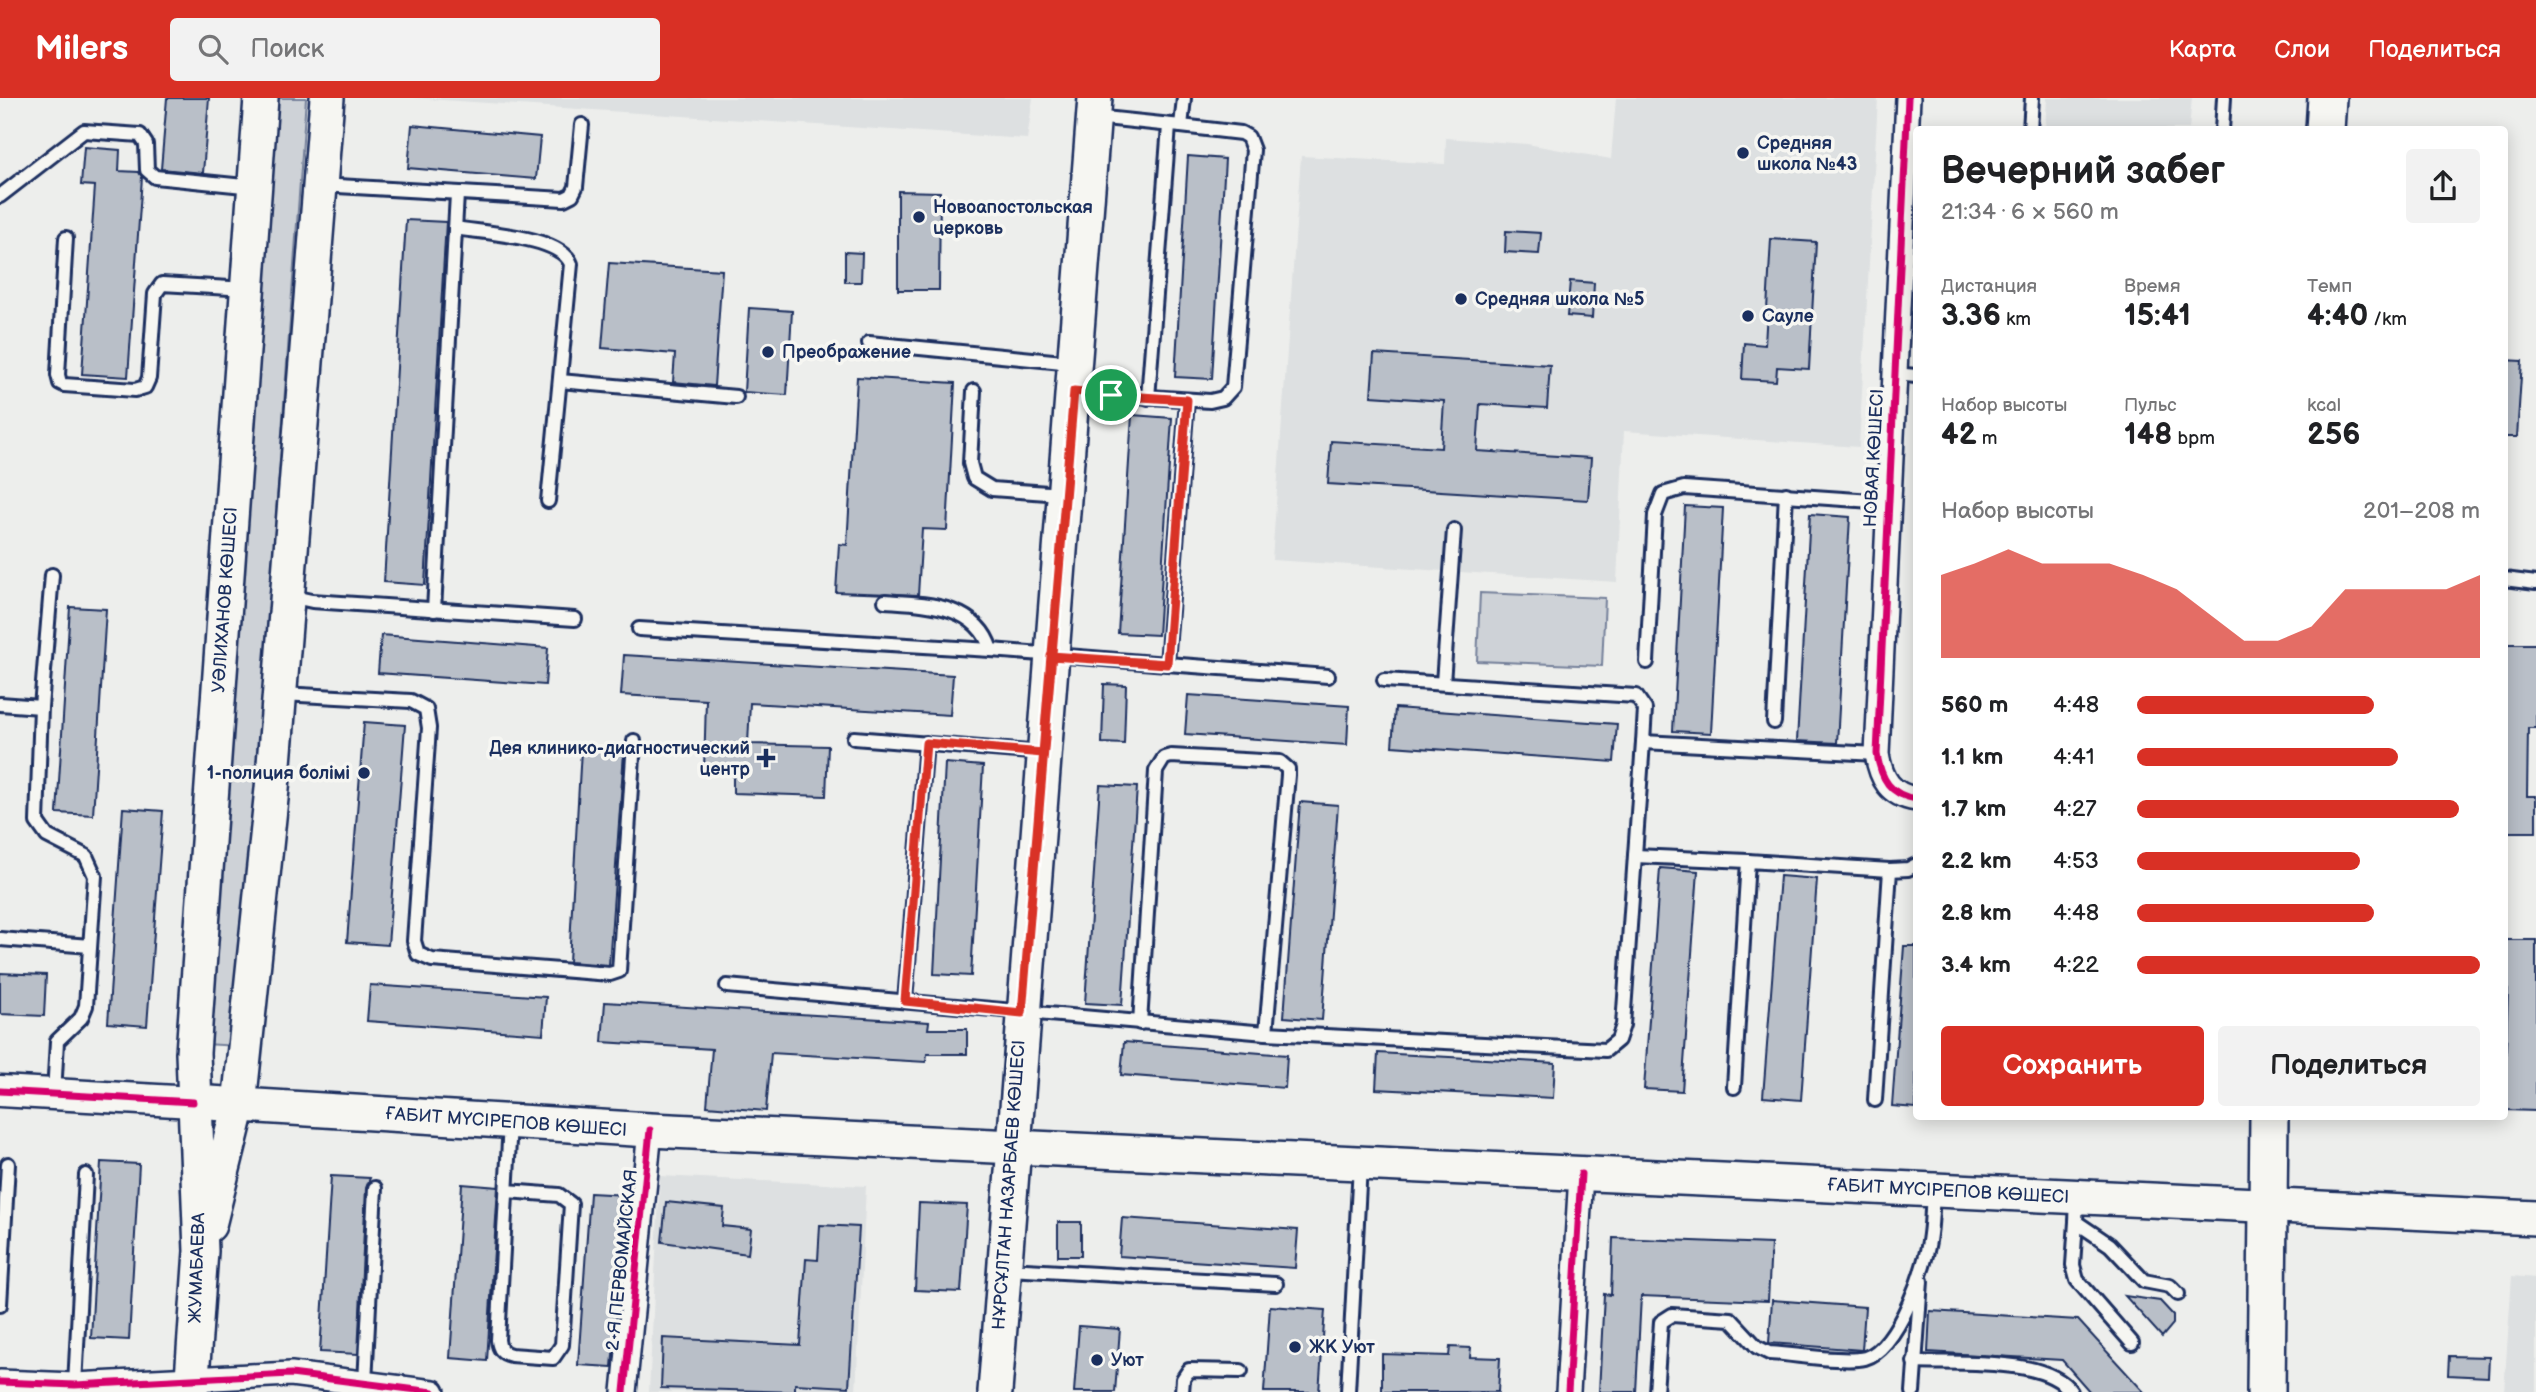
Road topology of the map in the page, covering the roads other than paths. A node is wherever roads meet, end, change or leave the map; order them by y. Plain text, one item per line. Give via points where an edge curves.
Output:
1 (261, 98) edge
2 (327, 98) edge
3 (1184, 98) edge
4 (1909, 98) edge
5 (2032, 98) edge
6 (2224, 98) edge
7 (2327, 98) edge
8 (1094, 107) edge
9 (582, 125) dead end
10 (1175, 126) junction
11 (2030, 126) edge
12 (2222, 126) edge
13 (2325, 126) edge
14 (320, 185) junction
15 (254, 187) junction
16 (457, 194) junction
17 (0, 196) edge
18 (455, 228) junction
19 (66, 238) dead end
20 (247, 289) junction
21 (869, 343) dead end
22 (1905, 375) edge
23 (1075, 377) junction
24 (560, 381) junction
25 (974, 391) dead end
26 (736, 397) dead end
27 (1148, 398) junction
28 (1187, 400) junction
29 (1066, 494) junction
30 (1786, 494) junction
31 (548, 501) dead end
32 (1887, 502) junction
33 (1454, 530) dead end
34 (52, 575) dead end
35 (2508, 580) edge
36 (2536, 583) edge
37 (285, 595) junction
38 (885, 601) dead end
39 (433, 610) junction
40 (575, 620) dead end
41 (639, 629) dead end
42 (991, 650) junction
43 (1051, 656) junction
44 (1647, 662) dead end
45 (1167, 664) junction
46 (1328, 676) dead end
47 (1384, 680) dead end
48 (1443, 683) junction
49 (279, 694) junction
50 (0, 704) edge
51 (41, 707) junction
52 (1774, 722) dead end
53 (854, 738) dead end
54 (634, 741) dead end
55 (1643, 742) junction
56 (926, 743) junction
57 (1043, 753) junction
58 (1877, 754) junction
59 (1913, 798) edge
60 (1635, 856) junction
61 (1748, 861) junction
62 (1913, 866) edge
63 (1890, 870) junction
64 (0, 939) edge
65 (90, 946) junction
66 (727, 986) dead end
67 (905, 1001) junction
68 (1022, 1013) junction
69 (1140, 1023) junction
70 (1266, 1033) junction
71 (1734, 1087) dead end
72 (0, 1091) edge
73 (54, 1094) junction
74 (1875, 1100) dead end
75 (193, 1102) junction
76 (239, 1105) junction
77 (2269, 1120) edge
78 (510, 1122) junction
79 (650, 1130) junction
80 (1013, 1145) junction
81 (1360, 1163) junction
82 (8, 1164) dead end
83 (1581, 1174) junction
84 (86, 1175) dead end
85 (375, 1188) dead end
86 (507, 1191) junction
87 (1933, 1191) junction
88 (2268, 1206) junction
89 (2077, 1210) junction
90 (2536, 1218) edge
91 (201, 1251) junction
92 (1003, 1268) junction
93 (1922, 1274) junction
94 (1276, 1284) dead end
95 (2178, 1294) dead end
96 (0, 1305) edge
97 (2132, 1343) dead end
98 (1914, 1362) junction
99 (1241, 1371) dead end
100 (290, 1383) edge
101 (365, 1383) junction
102 (1, 1384) edge
103 (191, 1385) edge
104 (69, 1387) edge
105 (393, 1389) edge
106 (433, 1392) edge
107 (624, 1392) edge
108 (995, 1392) edge
109 (1182, 1392) edge
110 (1348, 1392) edge
111 (1568, 1392) edge
112 (1656, 1392) edge
113 (1913, 1392) edge
114 (2071, 1392) edge
115 (2266, 1392) edge

1 - 15 main road, УӘЛИХАНОВ КӨШЕСІ
2 - 14 main road
3 - 10 lane
4 - 22 street, НОВАЯ КӨШЕСІ
5 - 11 lane
6 - 12 lane
7 - 13 main road
8 - 10 lane
8 - 23 main road, НҰРСҰЛТАН НАЗАРБАЕВ КӨШЕСІ
9 - 16 lane via 577,181 568,197
10 - 27 lane
10 - 28 lane via 1241,133 1254,150 1235,381 1223,398
14 - 16 lane
14 - 37 main road
15 - 17 lane via 155,177 147,170 146,144 140,135 91,130 72,138
15 - 20 main road, УӘЛИХАНОВ КӨШЕСІ
16 - 18 lane
18 - 24 lane via 545,243 569,258
18 - 39 lane
19 - 20 lane via 58,375 64,385 145,387 155,294 162,284
20 - 75 main road, УӘЛИХАНОВ КӨШЕСІ
21 - 23 lane
22 - 32 street, НОВАЯ КӨШЕСІ
23 - 27 lane
23 - 29 main road, НҰРСҰЛТАН НАЗАРБАЕВ КӨШЕСІ
24 - 26 lane
24 - 31 lane
25 - 29 lane via 970,463 974,478 992,489
27 - 28 lane
28 - 45 lane
29 - 43 main road, НҰРСҰЛТАН НАЗАРБАЕВ КӨШЕСІ
30 - 32 lane
30 - 44 lane via 1684,488 1667,491 1659,498
30 - 52 lane
32 - 58 street, НОВАЯ КӨШЕСІ
33 - 48 lane
34 - 51 lane
35 - 36 lane
37 - 39 lane
37 - 49 main road
38 - 42 lane via 956,612 983,633
39 - 40 lane
41 - 42 lane
42 - 43 lane
43 - 45 lane
43 - 57 main road, НҰРСҰЛТАН НАЗАРБАЕВ КӨШЕСІ
45 - 46 lane
47 - 48 lane
48 - 55 lane via 1636,696 1645,709
49 - 54 lane via 411,701 426,709 429,729 414,941 418,954 432,960 610,974 619,971
49 - 76 main road
50 - 51 lane
51 - 65 lane via 37,822 47,835 91,861
53 - 56 lane
55 - 58 lane
55 - 60 lane
56 - 57 lane
56 - 67 lane
57 - 68 main road, НҰРСҰЛТАН НАЗАРБАЕВ КӨШЕСІ
58 - 59 street, НОВАЯ КӨШЕСІ via 1891,790
60 - 61 lane
60 - 70 lane via 1623,1025 1618,1040 1606,1050
61 - 63 lane
61 - 71 lane
62 - 63 lane
63 - 74 lane
64 - 65 lane
65 - 73 lane via 86,1006 81,1018 57,1041
66 - 67 lane
67 - 68 lane
68 - 69 lane
68 - 80 main road, НҰРСҰЛТАН НАЗАРБАЕВ КӨШЕСІ
69 - 70 lane
69 - 70 lane via 1160,762 1171,756 1280,762 1288,775
72 - 73 street, ҒАБИТ МҮСІРЕПОВ КӨШЕСІ
73 - 75 street, ҒАБИТ МҮСІРЕПОВ КӨШЕСІ
75 - 76 main road, ҒАБИТ МҮСІРЕПОВ КӨШЕСІ
75 - 91 main road, ЖУМАБАЕВА
76 - 78 main road, ҒАБИТ МҮСІРЕПОВ КӨШЕСІ
76 - 91 main road
77 - 88 main road
78 - 79 main road, ҒАБИТ МҮСІРЕПОВ КӨШЕСІ
78 - 86 lane
79 - 80 main road, ҒАБИТ МҮСІРЕПОВ КӨШЕСІ
79 - 107 street, 2-Я ПЕРВОМАЙСКАЯ
80 - 81 main road, ҒАБИТ МҮСІРЕПОВ КӨШЕСІ
80 - 92 main road, НҰРСҰЛТАН НАЗАРБАЕВ КӨШЕСІ
81 - 83 main road, ҒАБИТ МҮСІРЕПОВ КӨШЕСІ
81 - 110 lane
82 - 96 lane
83 - 87 main road, ҒАБИТ МҮСІРЕПОВ КӨШЕСІ
83 - 111 street
84 - 104 lane
85 - 101 lane
86 - 86 lane via 499,1346 511,1355 553,1358 562,1345 571,1204 559,1195
87 - 89 main road, ҒАБИТ МҮСІРЕПОВ КӨШЕСІ
87 - 93 lane
88 - 89 main road, ҒАБИТ МҮСІРЕПОВ КӨШЕСІ
88 - 90 main road, ҒАБИТ МҮСІРЕПОВ КӨШЕСІ
88 - 115 main road
89 - 95 lane via 2144,1281 2170,1286
89 - 97 lane via 2073,1265 2077,1280
91 - 103 main road, ЖУМАБАЕВА
92 - 94 lane
92 - 108 main road, НҰРСҰЛТАН НАЗАРБАЕВ КӨШЕСІ
93 - 98 lane
93 - 112 lane via 1888,1339 1875,1354 1860,1359 1769,1353 1757,1348 1731,1319 1664,1317
98 - 113 lane
98 - 114 lane via 2034,1370 2059,1379
99 - 109 lane via 1189,1370
100 - 101 street
100 - 103 street
101 - 105 street
102 - 104 street
103 - 104 street
105 - 106 street

